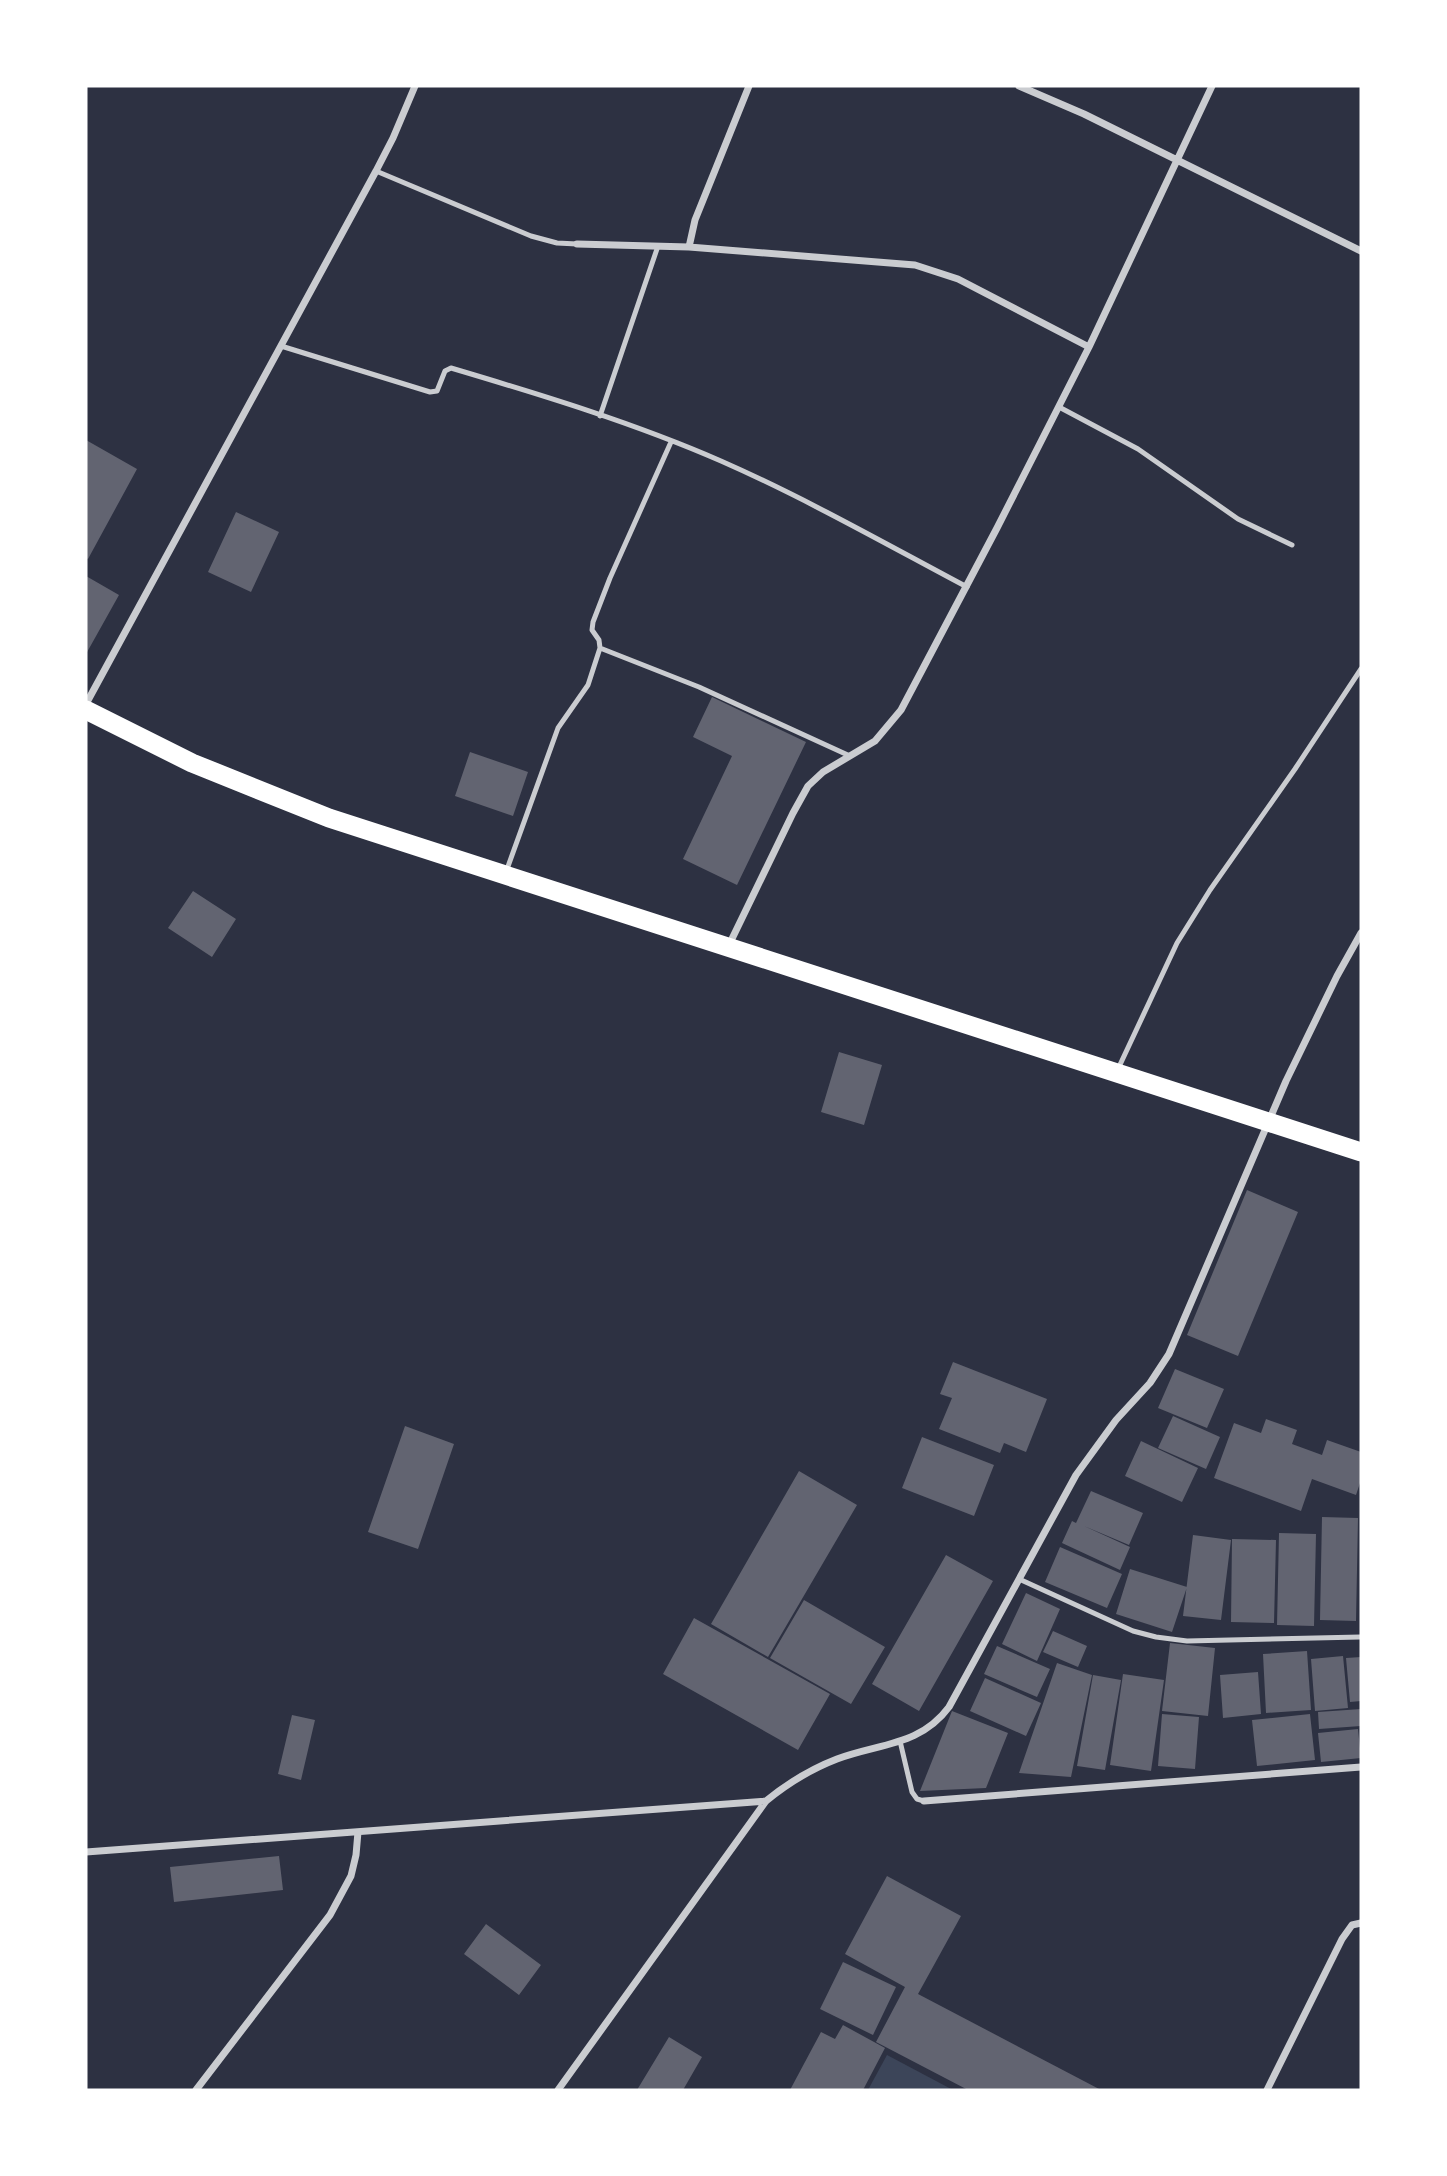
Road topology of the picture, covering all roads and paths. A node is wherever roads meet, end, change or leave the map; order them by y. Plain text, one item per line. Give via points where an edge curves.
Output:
1 (415, 86) edge
2 (749, 86) edge
3 (1019, 86) edge
4 (1212, 86) edge
5 (1177, 160) junction
6 (376, 171) junction
7 (577, 244) joint
8 (658, 246) junction
9 (689, 247) junction
10 (1361, 251) edge
11 (281, 346) junction
12 (1089, 347) junction
13 (1059, 407) junction
14 (600, 416) junction
15 (671, 442) junction
16 (1292, 545) dead end
17 (967, 587) junction
18 (600, 648) junction
19 (1361, 669) edge
20 (86, 704) edge
21 (86, 710) edge
22 (850, 756) junction
23 (505, 874) junction
24 (1361, 933) edge
25 (729, 946) junction
26 (1117, 1072) junction
27 (1269, 1121) junction
28 (1361, 1152) edge
29 (1019, 1578) junction
30 (1360, 1637) edge
31 (900, 1741) junction
32 (1361, 1767) edge
33 (766, 1801) junction
34 (924, 1801) joint
35 (358, 1832) junction
36 (86, 1852) edge
37 (1361, 1923) edge
38 (196, 2090) edge
39 (558, 2090) edge
40 (1266, 2090) edge

1 - 6 street
2 - 9 street via 695,220
3 - 5 street
4 - 5 street
5 - 10 street
5 - 12 street
6 - 7 lane via 531,236
6 - 11 street
7 - 8 street
8 - 9 street
8 - 14 lane
9 - 12 street via 915,265 958,279
11 - 14 lane via 430,392 438,391 445,371 451,368
11 - 20 street
12 - 13 street
13 - 16 lane via 1138,449 1238,519
13 - 17 street
14 - 15 lane
15 - 17 lane via 771,484
15 - 18 lane via 596,613 592,630
17 - 22 street via 901,710 875,741
18 - 22 lane
18 - 23 lane via 584,691 558,728
19 - 26 lane via 1177,943
21 - 23 highway via 192,763 287,802
22 - 25 street via 815,779 800,799
23 - 25 highway
24 - 27 street
25 - 26 highway
26 - 27 highway
27 - 28 highway
27 - 29 street via 1169,1354 1089,1455
29 - 30 lane via 1133,1631 1156,1637
29 - 31 street via 949,1707 932,1727
31 - 33 street via 825,1765
31 - 34 lane via 912,1792
32 - 34 street
33 - 35 street
33 - 39 street
35 - 36 street
35 - 38 street via 351,1876 330,1915
37 - 40 street via 1352,1925 1342,1939

